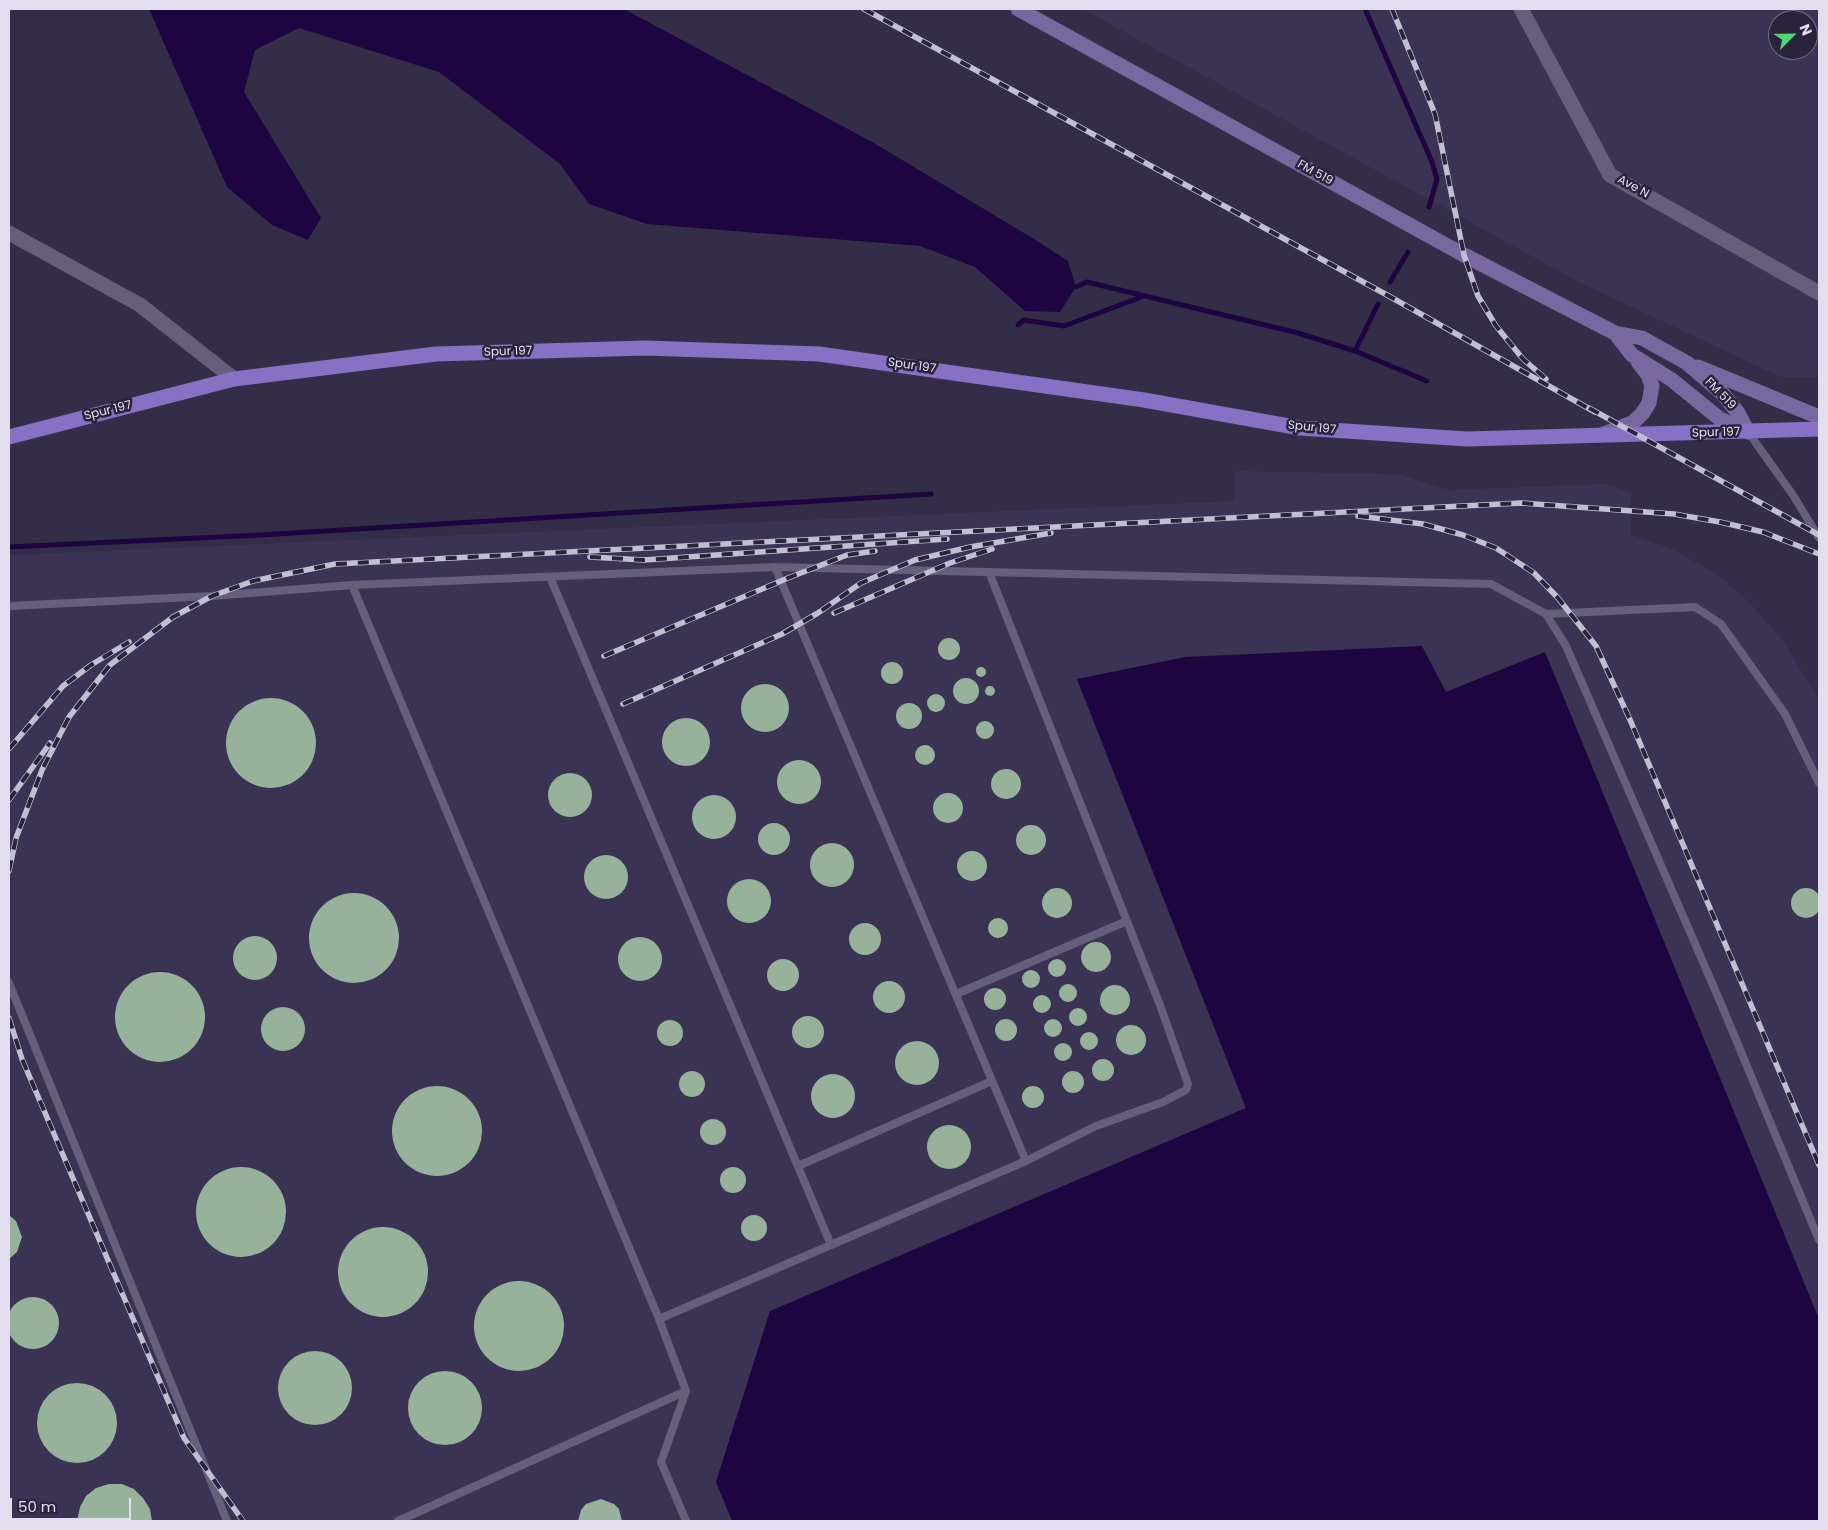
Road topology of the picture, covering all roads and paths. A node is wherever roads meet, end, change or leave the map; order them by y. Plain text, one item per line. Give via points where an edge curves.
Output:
1 (1018, 9) edge
2 (1522, 9) edge
3 (9, 233) edge
4 (1819, 293) edge
5 (1615, 333) junction
6 (1632, 355) junction
7 (1687, 363) junction
8 (234, 379) junction
9 (1819, 417) edge
10 (1819, 429) edge
11 (1748, 432) junction
12 (9, 437) edge
13 (1596, 437) junction
14 (1819, 538) edge
15 (775, 567) junction
16 (989, 572) junction
17 (550, 576) junction
18 (352, 585) junction
19 (9, 606) edge
20 (1546, 614) junction
21 (1819, 782) edge
22 (1127, 921) junction
23 (9, 983) edge
24 (956, 994) junction
25 (992, 1080) junction
26 (1026, 1161) junction
27 (798, 1166) junction
28 (1819, 1240) edge
29 (831, 1245) junction
30 (659, 1319) junction
31 (686, 1390) junction
32 (227, 1521) edge
33 (398, 1521) edge
34 (686, 1521) edge

1 - 5 main road, FM 519 / FM 519 via 1464,255
2 - 4 street, Ave N via 1610,174
3 - 8 street via 140,305
5 - 6 main road, FM 519 / FM 519
5 - 7 main road, FM 519 / FM 519 via 1642,338
6 - 11 main road, FM 519 / FM 519 via 1672,380 1720,418
6 - 13 main road via 1648,375 1652,386 1649,403 1632,423
7 - 9 main road
7 - 11 main road, FM 519 / FM 519 via 1723,394
8 - 12 main road, Spur 197
8 - 13 main road, Spur 197 via 436,354 646,348 819,354 1144,400 1300,428 1467,439
10 - 11 main road, Spur 197
11 - 13 main road, Spur 197
11 - 14 lane
15 - 16 lane
15 - 17 lane
15 - 24 lane
16 - 20 lane via 1491,584
16 - 22 lane
17 - 18 lane
17 - 27 lane
18 - 19 lane
18 - 30 lane
20 - 21 lane via 1695,607 1721,624 1732,639 1785,714
20 - 28 lane via 1574,664
22 - 24 lane
22 - 26 lane via 1185,1075 1186,1090 1163,1102 1096,1126
23 - 32 lane
24 - 25 lane
25 - 26 lane
25 - 27 lane
26 - 29 lane
27 - 29 lane
29 - 30 lane
30 - 31 lane
31 - 33 lane
31 - 34 lane via 661,1462

